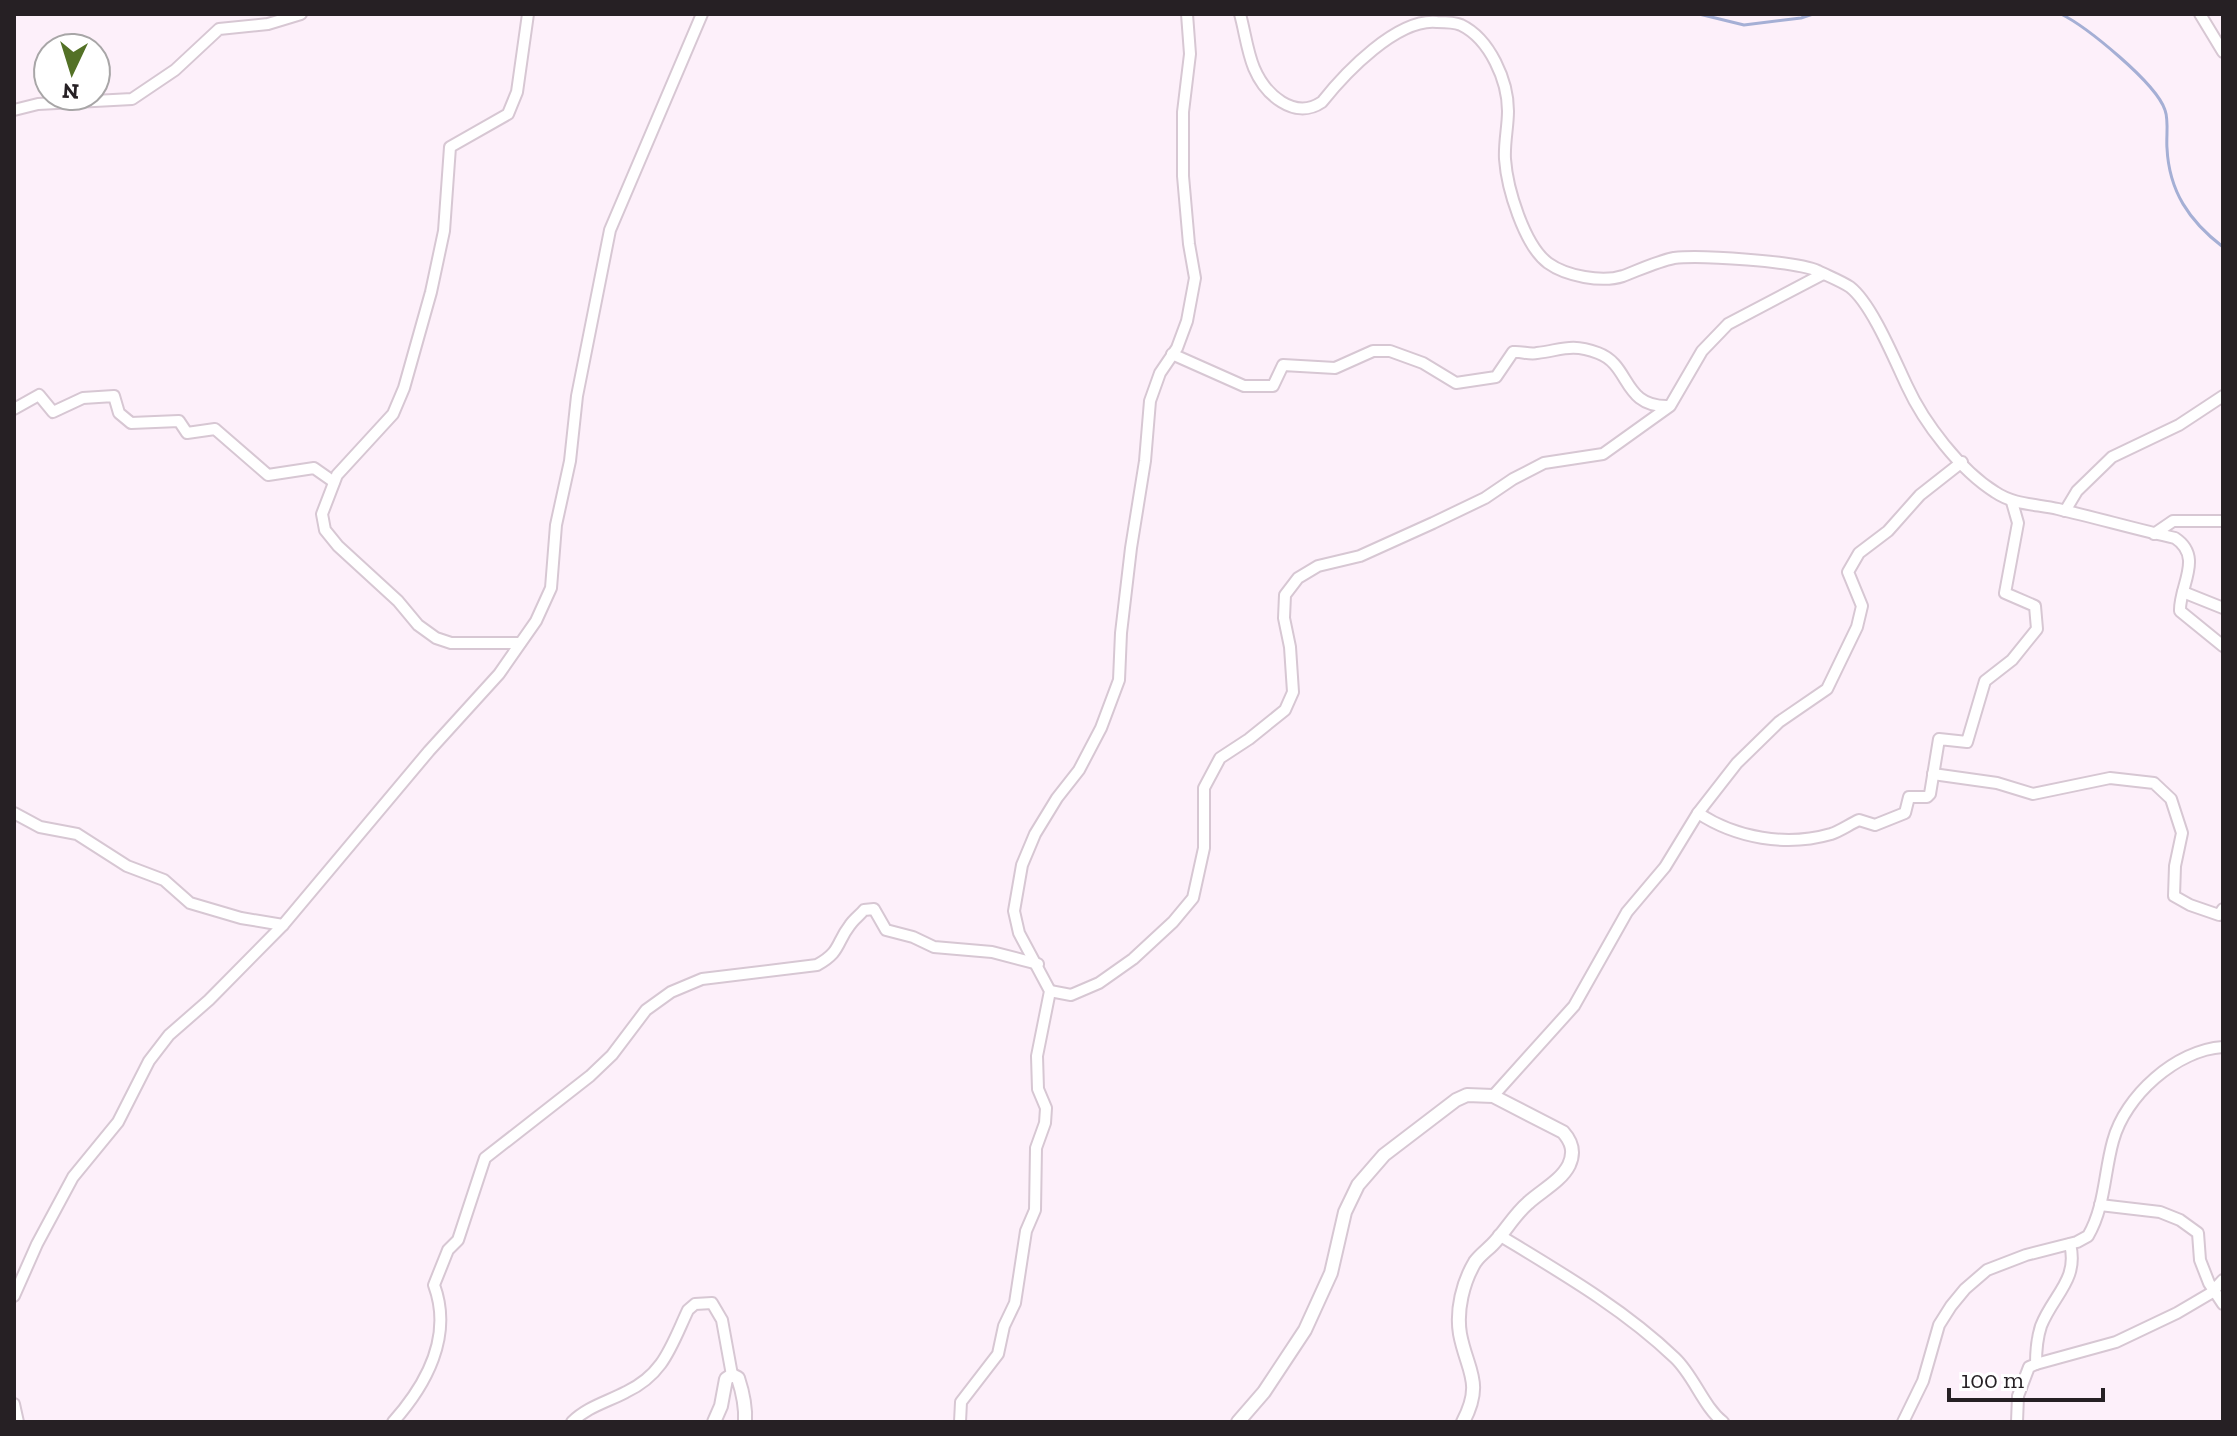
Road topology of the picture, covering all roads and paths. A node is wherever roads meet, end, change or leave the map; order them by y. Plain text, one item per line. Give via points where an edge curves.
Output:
1 (301, 14) edge
2 (528, 14) edge
3 (702, 14) edge
4 (1187, 14) edge
5 (1240, 14) edge
6 (2200, 14) edge
7 (2223, 52) edge
8 (14, 110) edge
9 (1823, 274) junction
10 (1172, 354) junction
11 (2223, 396) edge
12 (1670, 406) junction
13 (14, 409) edge
14 (1962, 462) junction
15 (334, 482) junction
16 (2012, 502) junction
17 (2065, 511) junction
18 (2223, 521) edge
19 (2154, 534) junction
20 (2183, 592) junction
21 (2223, 608) edge
22 (520, 643) junction
23 (2223, 646) edge
24 (1933, 774) junction
25 (14, 813) edge
26 (1698, 813) junction
27 (2223, 909) edge
28 (283, 925) junction
29 (1038, 964) junction
30 (1050, 991) junction
31 (2223, 1047) edge
32 (1493, 1096) junction
33 (2100, 1205) junction
34 (1499, 1235) junction
35 (2070, 1244) junction
36 (2223, 1280) edge
37 (2213, 1290) junction
38 (14, 1296) edge
39 (2223, 1304) edge
40 (2036, 1364) junction
41 (732, 1375) junction
42 (14, 1404) edge
43 (1717, 1421) edge
44 (18, 1422) edge
45 (393, 1422) edge
46 (572, 1422) edge
47 (714, 1422) edge
48 (745, 1422) edge
49 (960, 1422) edge
50 (1238, 1422) edge
51 (1463, 1422) edge
52 (1903, 1422) edge
53 (2017, 1422) edge

1 - 8 street via 219,29 175,70 132,99
2 - 15 street via 517,92 508,114 450,147 444,231 404,388 393,414
3 - 22 street via 610,230 577,396 551,588
4 - 10 street via 1183,176 1195,278 1187,321
5 - 9 street via 1257,75 1281,103 1299,108 1317,106 1385,41 1417,24 1459,24 1480,39 1507,91 1505,162 1525,236 1555,268 1613,278 1691,258 1794,265
6 - 7 street
9 - 12 street via 1728,324 1702,351
9 - 14 street via 1860,298 1921,413
10 - 12 street via 1244,386 1273,386 1283,365 1335,368 1373,351 1390,351 1456,383 1496,377 1513,352 1535,354 1563,346 1600,353 1640,400
10 - 29 street via 1150,401 1119,680 1079,770 1035,834 1022,865 1014,911 1019,933
11 - 17 street via 2179,425 2112,457 2077,491
12 - 30 street via 1603,454 1544,463 1433,523 1298,578 1285,595 1293,692 1285,710 1220,758 1204,788 1204,848 1193,898 1133,959 1099,983 1071,995
13 - 15 street via 39,395 53,412 83,398 114,396 119,413 131,423 179,421 187,433 215,429 268,475 314,468
14 - 16 street
14 - 26 street via 1859,553 1848,572 1862,606 1827,689 1779,722 1737,763
15 - 22 street via 322,514 325,530 418,625 451,643
16 - 17 street
16 - 24 street via 2018,523 2005,593 2035,606 2037,629 2012,660 1985,681 1967,742 1939,739
17 - 19 street
18 - 19 street via 2173,521
19 - 20 street via 2175,538 2188,554
20 - 21 street
20 - 23 street via 2180,611
22 - 28 street
24 - 26 street via 1930,794 1909,797 1905,813 1875,825 1859,820 1831,834 1746,836
24 - 27 street via 2033,794 2110,778 2154,783 2171,799 2182,833 2174,896 2219,915
25 - 28 street via 40,827 77,834 127,866 164,880 190,903
26 - 32 street via 1665,867 1627,912 1574,1006
28 - 38 street via 169,1035 149,1061 118,1122 73,1177
29 - 30 street
29 - 45 street via 992,952 934,947 886,930 874,909 864,910 848,926 839,948 817,965 702,979 671,992 646,1010 590,1076 485,1158 458,1240 448,1250 434,1285 439,1330 432,1367
30 - 49 street via 1037,1056 1038,1089 1046,1108 1036,1148 1035,1210 998,1354 961,1402
31 - 33 street via 2178,1059 2139,1095 2114,1137
32 - 34 main road via 1563,1132 1573,1152 1565,1170
32 - 50 main road via 1456,1100 1384,1155 1358,1185 1345,1212 1331,1273 1305,1330
33 - 35 street via 2088,1236
33 - 37 street via 2160,1212 2198,1233 2198,1252
34 - 43 street via 1578,1284 1658,1344 1681,1364
34 - 51 main road via 1470,1271 1462,1298 1461,1335 1474,1383
35 - 40 street via 2074,1261 2041,1326
35 - 52 street via 1987,1270 1965,1289 1939,1325 1923,1381
36 - 37 street
37 - 39 street
37 - 40 street via 2116,1342
40 - 53 street via 2023,1377
41 - 46 street via 719,1312 712,1303 699,1303 688,1310 662,1366 630,1391 584,1411
41 - 47 main road via 726,1379
41 - 48 main road via 742,1389
42 - 44 street

